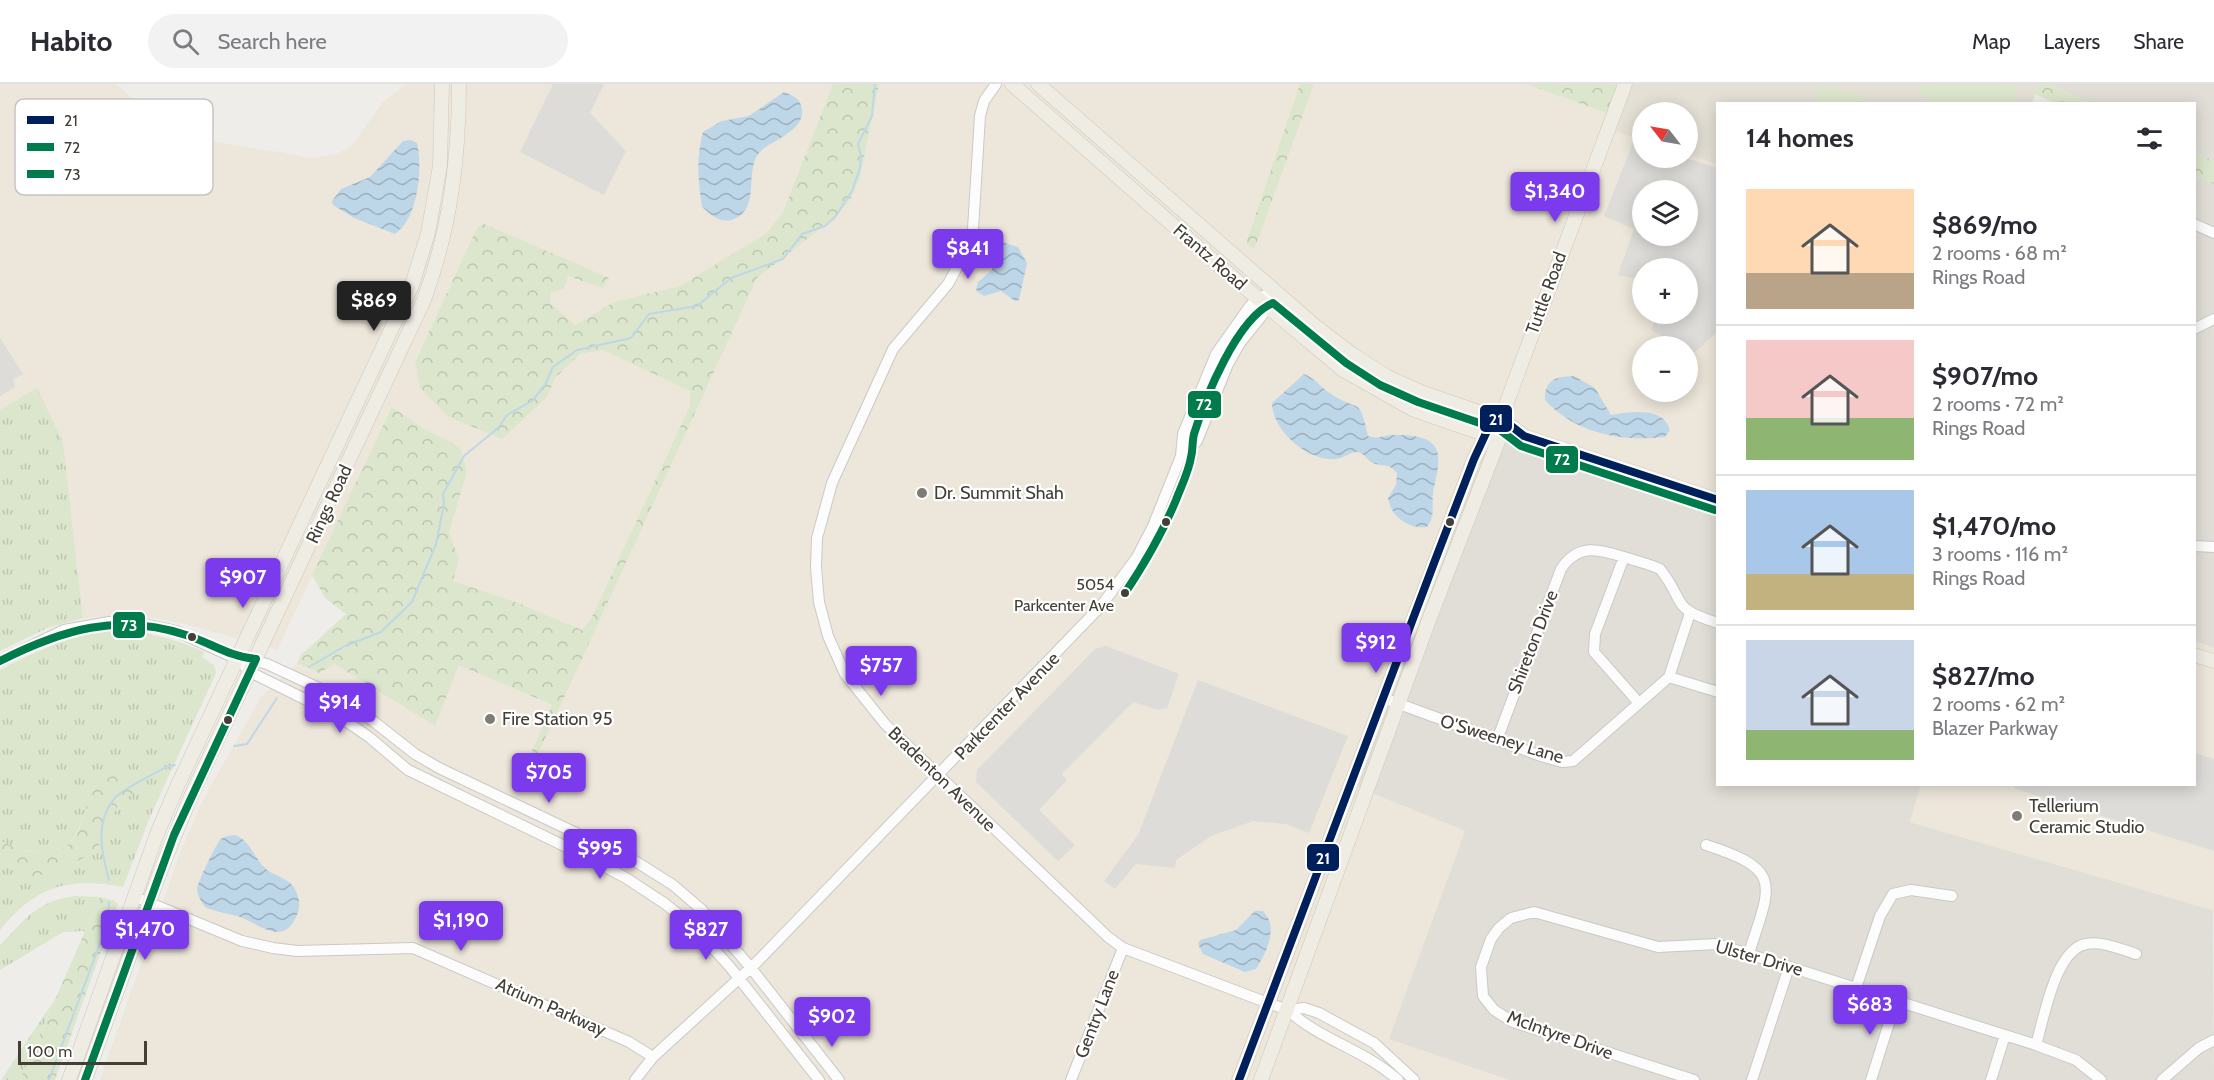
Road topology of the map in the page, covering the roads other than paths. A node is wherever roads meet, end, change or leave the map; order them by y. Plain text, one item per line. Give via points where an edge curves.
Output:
1 (442, 84) edge
2 (459, 84) edge
3 (996, 84) edge
4 (1012, 84) edge
5 (1038, 84) edge
6 (1625, 84) edge
7 (2196, 225) edge
8 (2214, 233) edge
9 (1275, 291) junction
10 (1258, 298) junction
11 (1270, 308) junction
12 (2214, 319) edge
13 (2196, 328) edge
14 (1494, 424) junction
15 (1524, 436) junction
16 (1499, 440) junction
17 (1181, 456) junction
18 (1716, 499) edge
19 (2196, 546) edge
20 (2214, 546) edge
21 (1624, 557) junction
22 (1690, 614) junction
23 (1716, 622) edge
24 (2196, 656) edge
25 (237, 658) junction
26 (256, 659) junction
27 (0, 661) edge
28 (2214, 661) edge
29 (250, 672) junction
30 (1669, 677) junction
31 (1716, 691) edge
32 (1383, 698) junction
33 (1639, 703) junction
34 (1398, 704) junction
35 (1497, 740) junction
36 (939, 776) junction
37 (1706, 845) dead end
38 (1952, 896) dead end
39 (135, 898) junction
40 (150, 902) junction
41 (1511, 918) joint
42 (1123, 948) junction
43 (1749, 953) junction
44 (2136, 954) dead end
45 (1789, 967) junction
46 (752, 968) junction
47 (740, 979) junction
48 (1856, 988) junction
49 (1896, 1001) junction
50 (1268, 1004) junction
51 (1288, 1010) junction
52 (2005, 1035) junction
53 (2214, 1040) edge
54 (2036, 1045) junction
55 (1388, 1055) junction
56 (653, 1057) junction
57 (1386, 1068) junction
58 (69, 1080) edge
59 (85, 1080) edge
60 (635, 1080) edge
61 (819, 1080) edge
62 (839, 1080) edge
63 (1071, 1080) edge
64 (1239, 1080) edge
65 (1262, 1080) edge
66 (1383, 1080) edge
67 (1398, 1080) edge
68 (1414, 1080) edge
69 (1694, 1080) edge
70 (1752, 1080) edge
71 (1872, 1080) edge
72 (1991, 1080) edge
73 (2101, 1080) edge
74 (2162, 1080) edge

1 - 25 main road, Rings Road via 440,166 418,267
2 - 26 main road, Rings Road via 456,170 436,267 417,316
3 - 36 street, Bradenton Avenue via 984,101 980,116 973,229 965,255 948,284 893,349 832,483 818,538 819,602 828,636 845,674 885,724
4 - 10 main road, Frantz Road
5 - 9 main road, Frantz Road
6 - 14 main road, Tuttle Road via 1507,402
7 - 8 street
9 - 10 street, Parkcenter Avenue
9 - 11 street, Parkcenter Avenue
9 - 14 main road, Frantz Road via 1353,355 1386,376
10 - 11 main road, Frantz Road
10 - 17 street, Parkcenter Avenue via 1227,335 1207,370 1183,434
11 - 14 main road, Frantz Road via 1343,369 1384,394
11 - 17 street, Parkcenter Avenue via 1240,343 1197,441
12 - 13 street
14 - 15 main road, Frantz Road
14 - 16 main road
14 - 32 main road
15 - 16 main road, Frantz Road
15 - 18 main road, Frantz Road
16 - 34 main road
17 - 36 street, Parkcenter Avenue via 1153,526 1116,587
19 - 20 street
21 - 22 street via 1660,570
21 - 33 street via 1595,634 1594,652
21 - 35 street, Shireton Drive via 1600,549 1579,551 1561,569
22 - 23 street
22 - 30 street
24 - 28 main road
25 - 26 street
25 - 27 street via 176,631 109,622 64,630
25 - 29 street
25 - 39 main road, Rings Road via 172,798
26 - 29 main road, Rings Road
26 - 46 street via 349,702 439,768 634,861 673,885 701,909
29 - 40 main road, Rings Road via 190,796
29 - 47 street via 337,715 420,777 626,878 680,914
30 - 31 street
30 - 33 street, O'Sweeney Lane
32 - 34 street, O'Sweeney Lane
32 - 50 main road
33 - 35 street, O'Sweeney Lane via 1573,761 1562,762
34 - 35 street, O'Sweeney Lane
34 - 51 main road
36 - 42 street, Bradenton Avenue via 1094,926
36 - 46 street, Parkcenter Avenue
37 - 43 street via 1738,856 1762,872 1766,892
38 - 48 street via 1911,890 1893,894 1880,916
39 - 40 street, Atrium Parkway
39 - 58 main road, Rings Road
40 - 56 street, Atrium Parkway via 242,941 273,948 413,948 629,1042
40 - 59 main road, Rings Road
41 - 43 street, Ulster Drive via 1534,912 1658,947 1717,944
41 - 69 street, McIntyre Drive via 1491,939 1481,967 1481,990 1494,1010 1513,1022
42 - 50 street, Bradenton Avenue
42 - 63 street, Gentry Lane
43 - 45 street, Ulster Drive
44 - 54 street via 2105,944 2086,944 2069,953 2059,969
45 - 48 street, Ulster Drive
45 - 70 street
46 - 47 street, Parkcenter Avenue
46 - 62 street
47 - 56 street, Parkcenter Avenue
47 - 61 street
48 - 49 street, Ulster Drive
49 - 52 street, Ulster Drive
49 - 71 street
50 - 51 street, Bradenton Avenue
50 - 64 main road
51 - 55 street, Bradenton Avenue via 1304,1008 1319,1013
51 - 57 street, Bradenton Avenue via 1299,1020
51 - 65 main road
52 - 54 street, Ulster Drive
52 - 72 street
53 - 74 street
54 - 73 street, Ulster Drive via 2076,1060
55 - 57 street
55 - 68 street, Bradenton Avenue
56 - 60 street, Parkcenter Avenue
57 - 66 street
57 - 67 street, Bradenton Avenue

